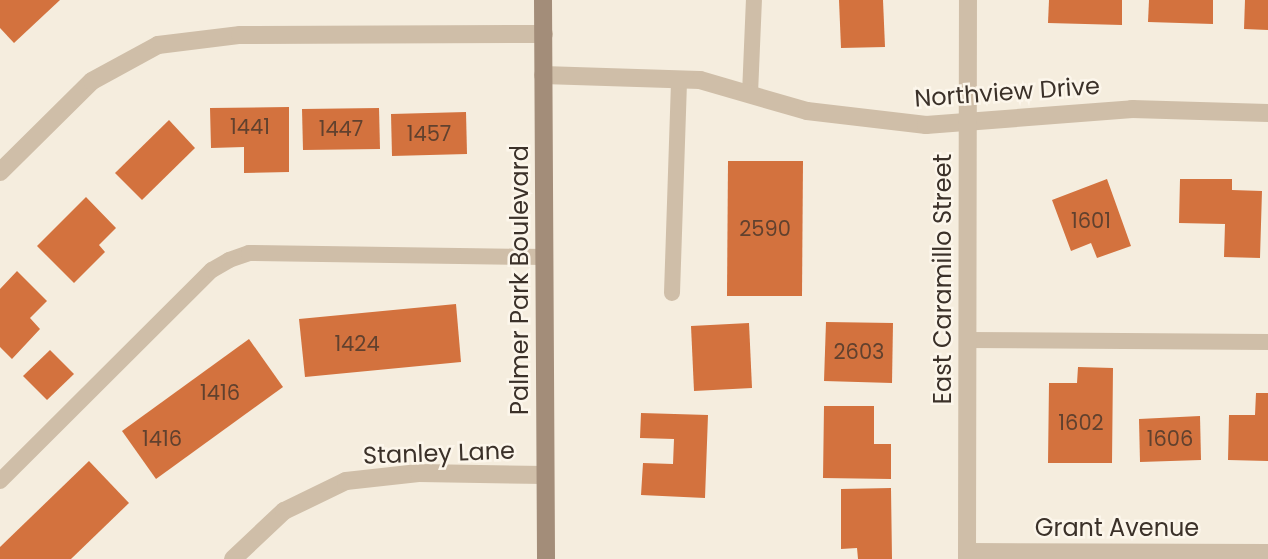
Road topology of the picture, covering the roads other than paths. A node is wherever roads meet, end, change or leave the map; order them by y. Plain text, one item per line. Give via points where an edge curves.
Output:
1 (543, 0) edge
2 (754, 0) edge
3 (968, 0) edge
4 (544, 34) junction
5 (543, 75) junction
6 (679, 79) junction
7 (750, 94) junction
8 (1268, 113) edge
9 (967, 121) junction
10 (0, 172) edge
11 (544, 257) junction
12 (672, 293) dead end
13 (967, 340) junction
14 (1268, 342) edge
15 (545, 475) junction
16 (0, 481) edge
17 (1268, 553) edge
18 (967, 555) edge
19 (233, 559) edge
20 (546, 559) edge

1 - 4 main road, Palmer Park Boulevard
2 - 7 lane
3 - 9 street, East Caramillo Street
4 - 5 main road, Palmer Park Boulevard
4 - 10 street via 240,35 158,45 92,80
5 - 6 street, Northview Drive
5 - 11 main road, Palmer Park Boulevard
6 - 7 street, Northview Drive
6 - 12 lane
7 - 9 street, Northview Drive via 850,117 926,125
8 - 9 street, Northview Drive via 1132,109
9 - 13 street, East Caramillo Street
11 - 15 main road, Palmer Park Boulevard
11 - 16 lane via 248,253 229,260 212,270
13 - 14 lane
13 - 18 street, East Caramillo Street
15 - 19 street, Stanley Lane via 419,473 346,481 284,511
15 - 20 main road, Palmer Park Boulevard
17 - 18 street, Grant Avenue

